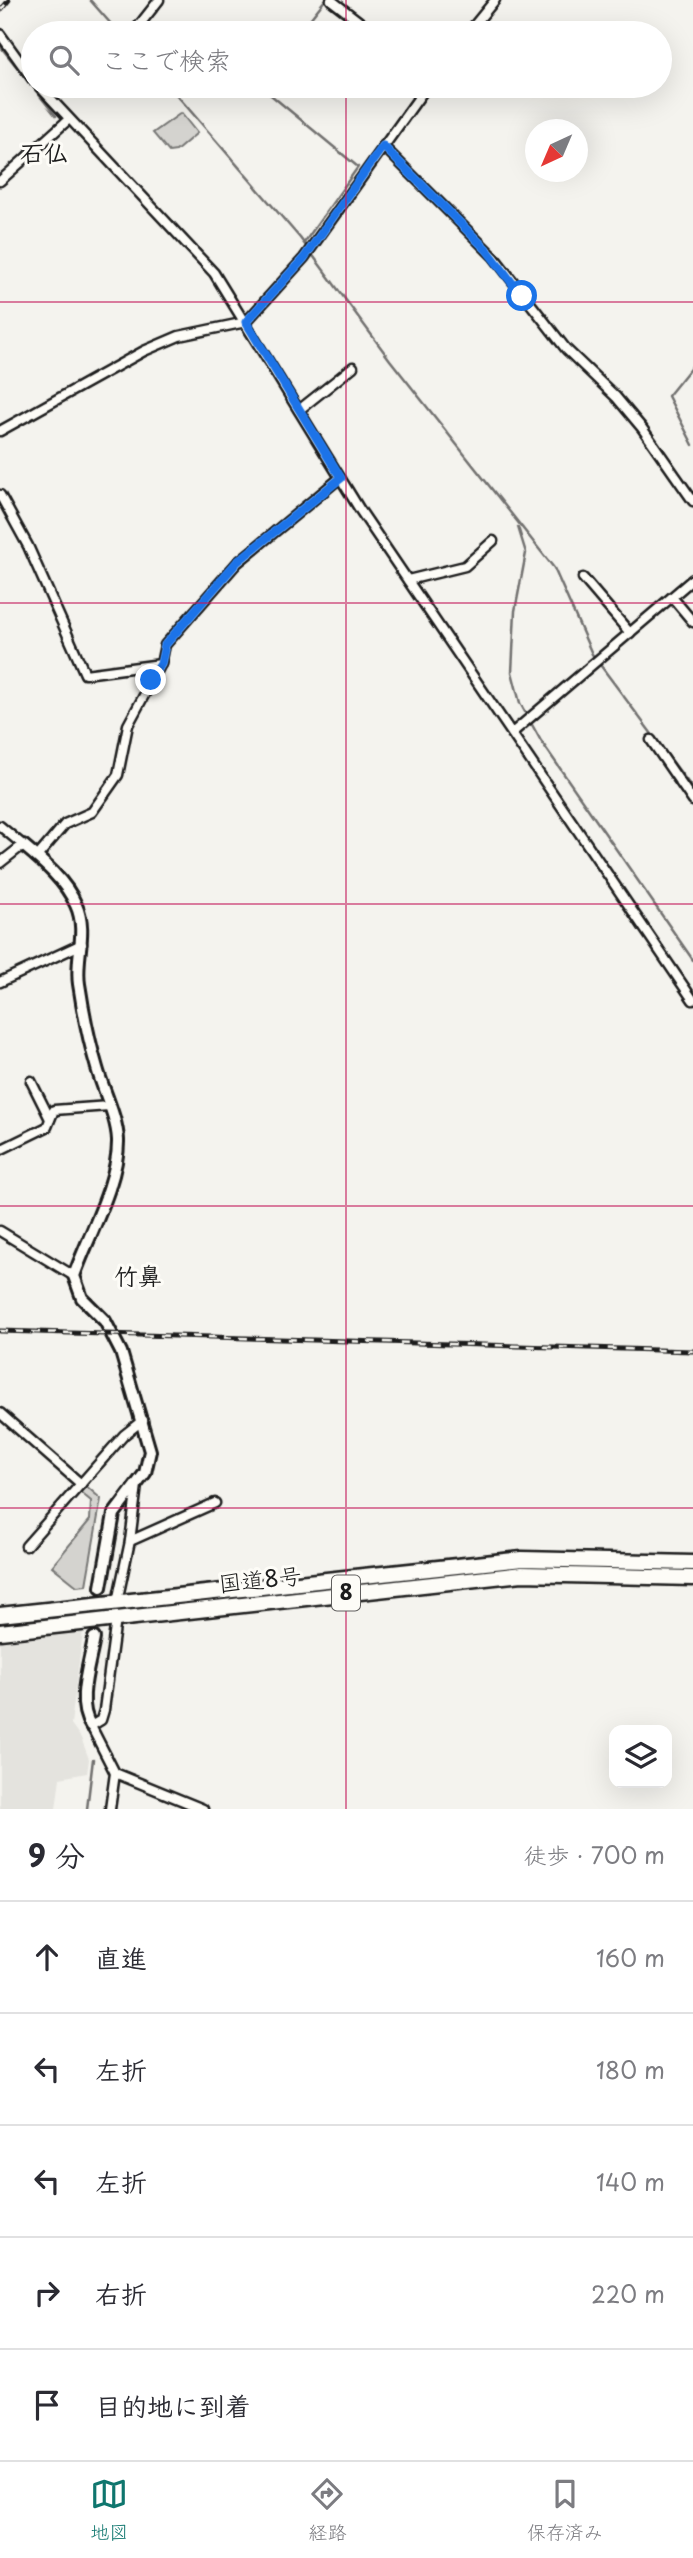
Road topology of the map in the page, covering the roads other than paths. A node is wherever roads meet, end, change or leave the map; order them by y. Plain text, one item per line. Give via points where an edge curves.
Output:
1 (159, 0) edge
2 (331, 0) edge
3 (495, 0) edge
4 (142, 21) edge
5 (358, 21) edge
6 (478, 21) edge
7 (0, 34) edge
8 (21, 63) edge
9 (50, 98) edge
10 (418, 98) edge
11 (69, 120) junction
12 (383, 146) junction
13 (0, 181) edge
14 (246, 322) junction
15 (353, 367) dead end
16 (299, 410) junction
17 (0, 431) edge
18 (341, 478) junction
19 (0, 495) edge
20 (693, 501) edge
21 (493, 541) dead end
22 (583, 578) dead end
23 (693, 579) edge
24 (408, 580) junction
25 (672, 597) junction
26 (693, 622) edge
27 (630, 633) junction
28 (161, 664) junction
29 (512, 733) junction
30 (651, 740) dead end
31 (693, 801) edge
32 (0, 826) edge
33 (23, 845) junction
34 (37, 857) junction
35 (0, 863) edge
36 (82, 944) junction
37 (0, 982) edge
38 (693, 1000) edge
39 (31, 1082) dead end
40 (109, 1106) junction
41 (50, 1119) junction
42 (0, 1150) edge
43 (0, 1231) edge
44 (74, 1276) junction
45 (0, 1413) edge
46 (143, 1420) junction
47 (81, 1484) junction
48 (137, 1485) junction
49 (215, 1503) dead end
50 (131, 1541) junction
51 (26, 1546) dead end
52 (693, 1563) edge
53 (693, 1578) edge
54 (101, 1587) tunnel mouth
55 (117, 1602) junction
56 (0, 1615) edge
57 (116, 1619) junction
58 (0, 1632) edge
59 (94, 1638) tunnel mouth
60 (91, 1726) junction
61 (115, 1773) junction
62 (110, 1809) edge
63 (202, 1809) edge

1 - 4 street
2 - 5 street
3 - 6 street
7 - 8 street
9 - 11 street
10 - 12 street
11 - 13 street
11 - 14 street via 214,273
12 - 14 street via 304,258
12 - 20 street via 494,257 566,349 642,428
14 - 16 street
14 - 17 street via 179,336 145,351
15 - 16 street
16 - 18 street
18 - 24 street
18 - 28 street via 237,562 165,645
19 - 28 street via 85,674
21 - 24 street via 465,566
22 - 27 street
23 - 25 street
24 - 29 street
25 - 26 street
25 - 27 street
27 - 29 street
28 - 34 street via 128,725 118,775 92,812 65,824
29 - 38 street
30 - 31 street
32 - 33 street
33 - 34 street
33 - 35 street
34 - 36 street via 76,904
36 - 37 street
36 - 40 street via 77,972 80,991
39 - 41 street
40 - 41 street via 54,1110
40 - 44 street via 118,1138 116,1165
41 - 42 street via 47,1127
43 - 44 street
44 - 46 street via 82,1298 105,1321 121,1352
45 - 47 street
46 - 47 street
46 - 48 street via 150,1451
47 - 51 street
48 - 50 street
48 - 54 street via 114,1514
49 - 50 street
50 - 55 street
52 - 55 highway, 国道8号 / 8 via 522,1559
53 - 57 highway, 国道8号 / 8 via 522,1574
55 - 56 highway, 国道8号 / 8
57 - 58 highway, 国道8号 / 8
57 - 60 street via 104,1710 101,1720
59 - 60 street via 84,1700 84,1716
60 - 61 street
61 - 62 street
61 - 63 street

